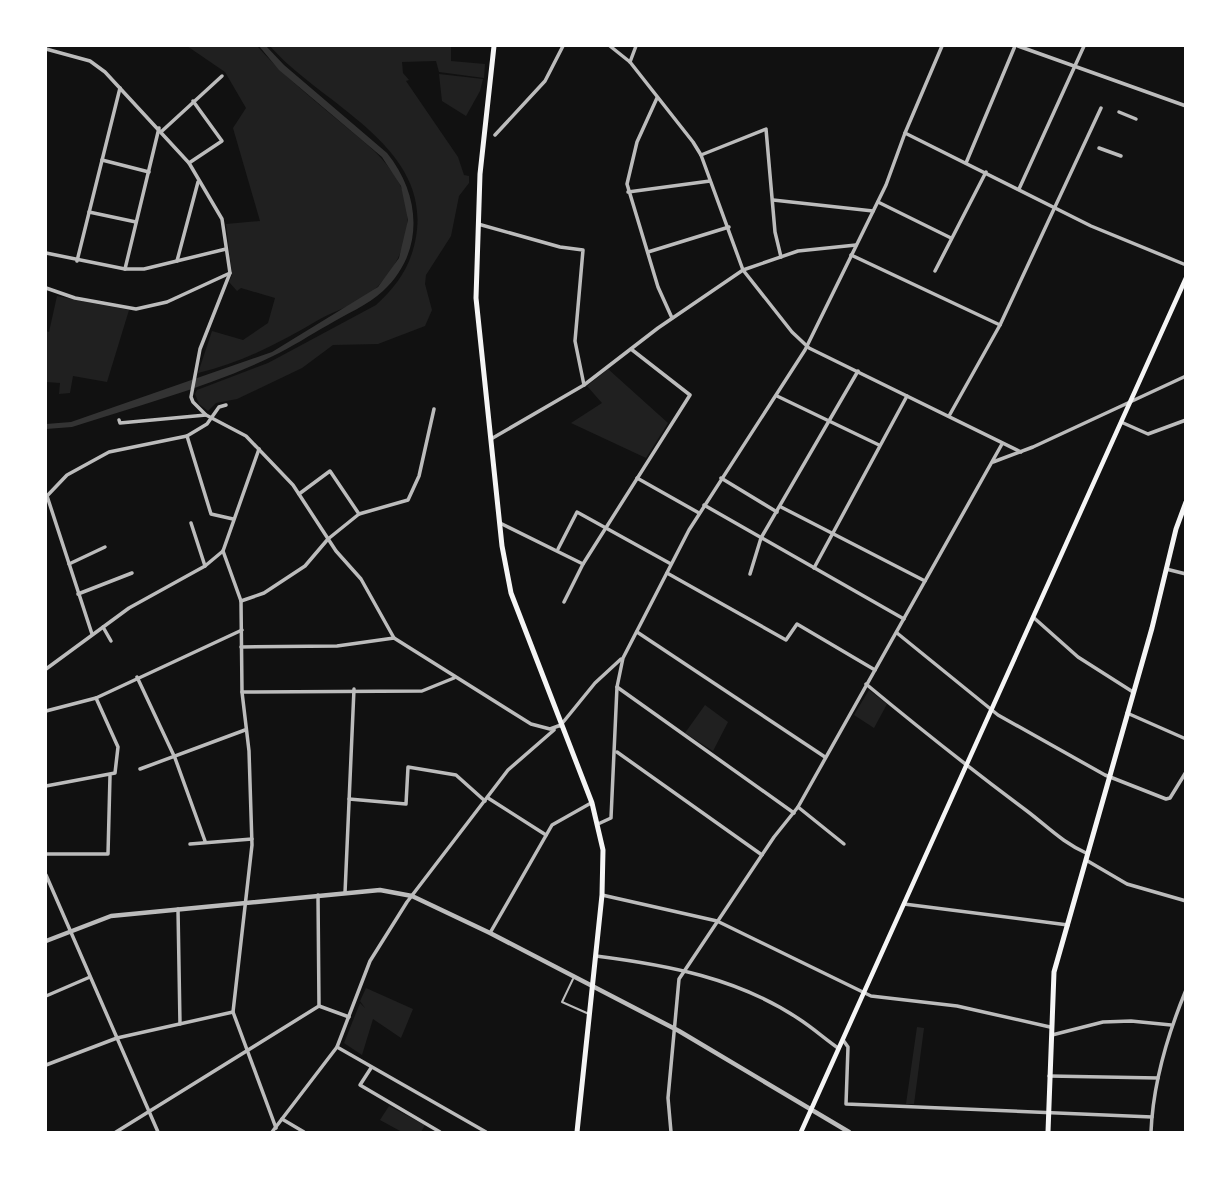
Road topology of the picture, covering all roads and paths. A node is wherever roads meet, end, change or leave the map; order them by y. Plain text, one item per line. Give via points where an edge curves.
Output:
1 (56, 46) edge
2 (494, 46) edge
3 (563, 46) edge
4 (610, 46) edge
5 (636, 46) edge
6 (942, 46) edge
7 (1016, 46) edge
8 (1084, 46) edge
9 (46, 49) edge
10 (53, 51) junction
11 (630, 62) junction
12 (1075, 67) junction
13 (222, 76) dead end
14 (120, 88) junction
15 (657, 98) junction
16 (192, 101) junction
17 (1185, 106) edge
18 (1101, 108) dead end
19 (1119, 112) dead end
20 (1136, 119) dead end
21 (161, 129) junction
22 (905, 133) junction
23 (495, 135) dead end
24 (1099, 148) dead end
25 (701, 155) junction
26 (1121, 156) dead end
27 (102, 160) junction
28 (189, 163) junction
29 (965, 163) junction
30 (149, 172) junction
31 (986, 172) junction
32 (710, 181) junction
33 (198, 182) junction
34 (1019, 189) junction
35 (628, 192) junction
36 (772, 200) junction
37 (878, 202) junction
38 (1056, 208) junction
39 (873, 211) junction
40 (89, 212) junction
41 (136, 222) junction
42 (478, 224) junction
43 (729, 227) junction
44 (952, 238) junction
45 (856, 245) junction
46 (226, 249) junction
47 (46, 253) edge
48 (648, 253) junction
49 (851, 255) junction
50 (781, 257) junction
51 (77, 261) junction
52 (177, 261) junction
53 (1185, 265) edge
54 (125, 269) junction
55 (743, 270) junction
56 (936, 271) dead end
57 (230, 273) junction
58 (1185, 278) edge
59 (46, 288) edge
60 (672, 318) junction
61 (1000, 325) junction
62 (807, 346) junction
63 (631, 349) junction
64 (858, 371) junction
65 (1185, 376) edge
66 (584, 385) junction
67 (777, 396) junction
68 (907, 396) junction
69 (1129, 404) junction
70 (226, 405) dead end
71 (434, 409) dead end
72 (206, 415) junction
73 (949, 416) junction
74 (212, 418) junction
75 (119, 420) dead end
76 (1185, 420) edge
77 (829, 422) junction
78 (1121, 422) junction
79 (187, 436) junction
80 (491, 439) junction
81 (1002, 444) junction
82 (879, 445) junction
83 (258, 449) junction
84 (1021, 452) junction
85 (992, 462) junction
86 (636, 478) junction
87 (720, 478) junction
88 (299, 494) junction
89 (46, 497) edge
90 (704, 505) junction
91 (1185, 505) edge
92 (780, 507) junction
93 (777, 512) junction
94 (699, 513) junction
95 (359, 514) junction
96 (233, 519) junction
97 (191, 523) dead end
98 (500, 523) junction
99 (605, 528) junction
100 (832, 535) junction
101 (761, 538) junction
102 (328, 539) junction
103 (105, 547) dead end
104 (558, 550) junction
105 (223, 551) junction
106 (69, 564) junction
107 (583, 564) junction
108 (671, 564) junction
109 (205, 566) junction
110 (814, 568) junction
111 (1166, 569) junction
112 (132, 573) dead end
113 (666, 573) junction
114 (750, 574) dead end
115 (1185, 574) edge
116 (925, 581) junction
117 (78, 594) junction
118 (241, 601) junction
119 (564, 602) dead end
120 (1033, 617) junction
121 (904, 619) junction
122 (103, 627) junction
123 (242, 630) junction
124 (637, 632) junction
125 (897, 633) junction
126 (92, 634) junction
127 (394, 638) junction
128 (111, 641) dead end
129 (241, 647) junction
130 (623, 658) junction
131 (46, 669) edge
132 (875, 670) junction
133 (136, 677) junction
134 (454, 678) junction
135 (866, 684) junction
136 (617, 687) junction
137 (354, 690) junction
138 (242, 692) junction
139 (1133, 692) junction
140 (96, 698) junction
141 (992, 709) junction
142 (46, 711) edge
143 (1127, 713) junction
144 (561, 725) junction
145 (245, 730) junction
146 (1185, 739) edge
147 (617, 752) junction
148 (825, 757) junction
149 (175, 758) junction
150 (966, 767) junction
151 (140, 769) dead end
152 (1185, 772) edge
153 (110, 776) junction
154 (1109, 777) junction
155 (46, 786) edge
156 (349, 799) junction
157 (486, 799) junction
158 (592, 803) junction
159 (798, 807) junction
160 (794, 813) junction
161 (598, 824) junction
162 (545, 835) junction
163 (252, 839) junction
164 (205, 841) junction
165 (190, 844) dead end
166 (844, 844) dead end
167 (46, 854) edge
168 (762, 855) junction
169 (1087, 857) junction
170 (46, 875) edge
171 (345, 892) junction
172 (318, 895) junction
173 (602, 895) junction
174 (412, 896) junction
175 (1185, 901) edge
176 (247, 902) junction
177 (904, 904) junction
178 (178, 909) junction
179 (717, 921) junction
180 (1068, 925) junction
181 (70, 930) junction
182 (490, 933) junction
183 (46, 941) edge
184 (596, 956) junction
185 (683, 969) junction
186 (574, 976) junction
187 (90, 977) junction
188 (593, 987) junction
189 (1185, 990) edge
190 (863, 993) junction
191 (46, 996) edge
192 (319, 1006) junction
193 (233, 1012) junction
194 (590, 1014) junction
195 (349, 1017) junction
196 (180, 1024) junction
197 (1171, 1025) junction
198 (673, 1027) junction
199 (1050, 1027) junction
200 (1050, 1035) junction
201 (117, 1038) junction
202 (842, 1040) junction
203 (337, 1047) junction
204 (839, 1048) junction
205 (247, 1050) junction
206 (46, 1065) edge
207 (371, 1067) junction
208 (1049, 1076) junction
209 (1157, 1078) junction
210 (811, 1110) junction
211 (1048, 1111) junction
212 (149, 1114) junction
213 (1152, 1117) junction
214 (282, 1119) junction
215 (276, 1128) junction
216 (116, 1132) edge
217 (158, 1132) edge
218 (272, 1132) edge
219 (304, 1132) edge
220 (440, 1132) edge
221 (486, 1132) edge
222 (577, 1132) edge
223 (671, 1132) edge
224 (801, 1132) edge
225 (849, 1132) edge
226 (1048, 1132) edge
227 (1151, 1132) edge

1 - 10 street
2 - 42 main road
3 - 23 street via 545,81
4 - 11 street
5 - 11 street
6 - 22 street
7 - 12 street
7 - 29 street
8 - 12 street
9 - 10 street
10 - 14 street via 90,61
11 - 15 street
12 - 17 street
12 - 34 street
13 - 16 street
14 - 21 street
14 - 27 street
15 - 25 street
15 - 35 street via 637,142
16 - 21 street
16 - 28 street via 222,141
18 - 38 street
19 - 20 street
21 - 28 street
21 - 30 street
22 - 29 street
22 - 37 street
24 - 26 street
25 - 32 street
25 - 36 street via 766,129
27 - 30 street
27 - 40 street
28 - 33 street
29 - 31 street
30 - 41 street
31 - 34 street
31 - 44 street
32 - 35 street
32 - 43 street
33 - 46 street via 222,219
33 - 52 street
34 - 38 street
35 - 48 street
36 - 39 street
36 - 50 street
37 - 39 street
37 - 44 street
38 - 53 street
38 - 61 street
39 - 45 street
40 - 41 street
40 - 51 street
41 - 54 street
42 - 66 street via 583,250 575,341
42 - 80 main road via 476,298
43 - 48 street
43 - 55 street
44 - 56 street
45 - 49 street
45 - 50 street
46 - 52 street
46 - 57 street
47 - 51 street
48 - 60 street
49 - 61 street
49 - 62 street
50 - 55 street
51 - 54 street
52 - 54 street
55 - 60 street
55 - 62 street
57 - 59 street via 167,302 136,309
57 - 72 street via 194,374 193,402
58 - 69 main road
60 - 63 street
61 - 73 street
62 - 64 street
62 - 67 street
63 - 66 street
63 - 86 street via 690,395
64 - 68 street
64 - 77 street
65 - 69 street
66 - 80 street
67 - 77 street
67 - 87 street
68 - 73 street
68 - 82 street
69 - 78 main road
69 - 84 street
70 - 74 street
71 - 95 street via 419,476 408,500
72 - 74 street
72 - 75 street
73 - 81 street
74 - 79 street
74 - 83 street via 246,436
76 - 78 street via 1149,434
77 - 82 street
77 - 92 street
78 - 120 main road
79 - 89 street via 109,452 67,475
79 - 96 street via 211,514
80 - 98 main road
81 - 84 street
81 - 85 street
82 - 100 street
83 - 88 street
83 - 96 street
84 - 85 street
85 - 116 street
86 - 94 street
86 - 99 street
87 - 90 street
87 - 93 street
88 - 95 street via 330,471
88 - 102 street
89 - 106 street
90 - 94 street
90 - 101 street
91 - 111 main road
92 - 93 street
92 - 100 street
93 - 101 street
94 - 108 street
95 - 102 street
96 - 105 street
97 - 109 street
98 - 104 street
98 - 144 main road via 508,581
99 - 104 street via 577,512
99 - 107 street
99 - 108 street
100 - 110 street
100 - 116 street
101 - 110 street
101 - 114 street
102 - 118 street via 305,566 264,593
102 - 127 street via 361,579
103 - 106 street
104 - 107 street
105 - 109 street
105 - 118 street
106 - 117 street
107 - 119 street
108 - 113 street
109 - 122 street via 160,588
110 - 121 street
111 - 115 street
111 - 139 main road
112 - 117 street
113 - 124 street
113 - 132 street via 786,640 797,624
116 - 121 street
117 - 126 street
118 - 123 street
120 - 139 street via 1078,657
120 - 141 main road
121 - 125 street
122 - 126 street
122 - 128 street
123 - 129 street
123 - 133 street
124 - 130 street
124 - 148 street
125 - 132 street
125 - 141 street
126 - 131 street
127 - 129 street via 337,646
127 - 134 street
129 - 138 street
130 - 136 street
130 - 144 street via 595,683
132 - 135 street
133 - 140 street
133 - 149 street
134 - 137 street via 422,691
134 - 144 street via 531,724 550,729
135 - 148 street
135 - 150 street
136 - 147 street
136 - 160 street
137 - 138 street
137 - 156 street
138 - 145 street
139 - 143 main road
140 - 142 street
140 - 153 street via 118,747 115,773
141 - 150 main road
141 - 154 street
143 - 146 street
143 - 154 main road
144 - 157 street via 527,751
144 - 158 main road
145 - 149 street
145 - 163 street
147 - 161 street via 611,818
147 - 168 street
148 - 159 street
149 - 151 street
149 - 164 street
150 - 169 street
150 - 177 main road
152 - 154 street via 1166,799
153 - 155 street
153 - 167 street via 108,854
154 - 169 main road
156 - 157 street via 406,804 408,767 456,775
156 - 171 street
157 - 162 street
157 - 174 street
158 - 161 main road
158 - 162 street via 552,825
159 - 160 street
159 - 166 street
160 - 168 street
161 - 173 main road via 603,850
162 - 182 street
163 - 164 street
163 - 176 street
164 - 165 street
168 - 179 street
169 - 175 street via 1127,884
169 - 180 main road
170 - 181 street
171 - 172 street
171 - 174 street via 380,890
172 - 176 street
172 - 192 street
173 - 179 street
173 - 184 main road
174 - 182 street
174 - 195 street via 380,940
176 - 178 street
176 - 193 street
177 - 180 street
177 - 190 main road
178 - 181 street via 111,916
178 - 196 street
179 - 185 street
179 - 190 street
180 - 199 main road via 1052,982
181 - 183 street
181 - 187 street
182 - 186 street
184 - 185 street
184 - 188 main road
185 - 198 street
185 - 204 street via 742,988 799,1018
186 - 188 street
186 - 194 lane via 562,1002
187 - 191 street
187 - 201 street
188 - 194 main road
188 - 198 street
189 - 197 street
190 - 199 street via 957,1006
190 - 202 main road
192 - 195 street
192 - 205 street
193 - 196 street
193 - 205 street
194 - 222 main road
195 - 203 street
196 - 201 street
197 - 200 street via 1103,1022
197 - 209 street
198 - 210 street
198 - 223 street via 668,1098
199 - 200 main road
200 - 208 main road
201 - 206 street
201 - 212 street
202 - 204 main road
202 - 211 street via 848,1046 846,1104
203 - 207 street
203 - 214 street
204 - 210 main road
205 - 212 street
205 - 215 street
207 - 220 street via 360,1085
207 - 221 street
208 - 209 street
208 - 211 main road
209 - 213 street
210 - 224 main road
210 - 225 street
211 - 213 street
211 - 226 main road
212 - 216 street
212 - 217 street
213 - 227 street
214 - 215 street
214 - 219 street
215 - 218 street

